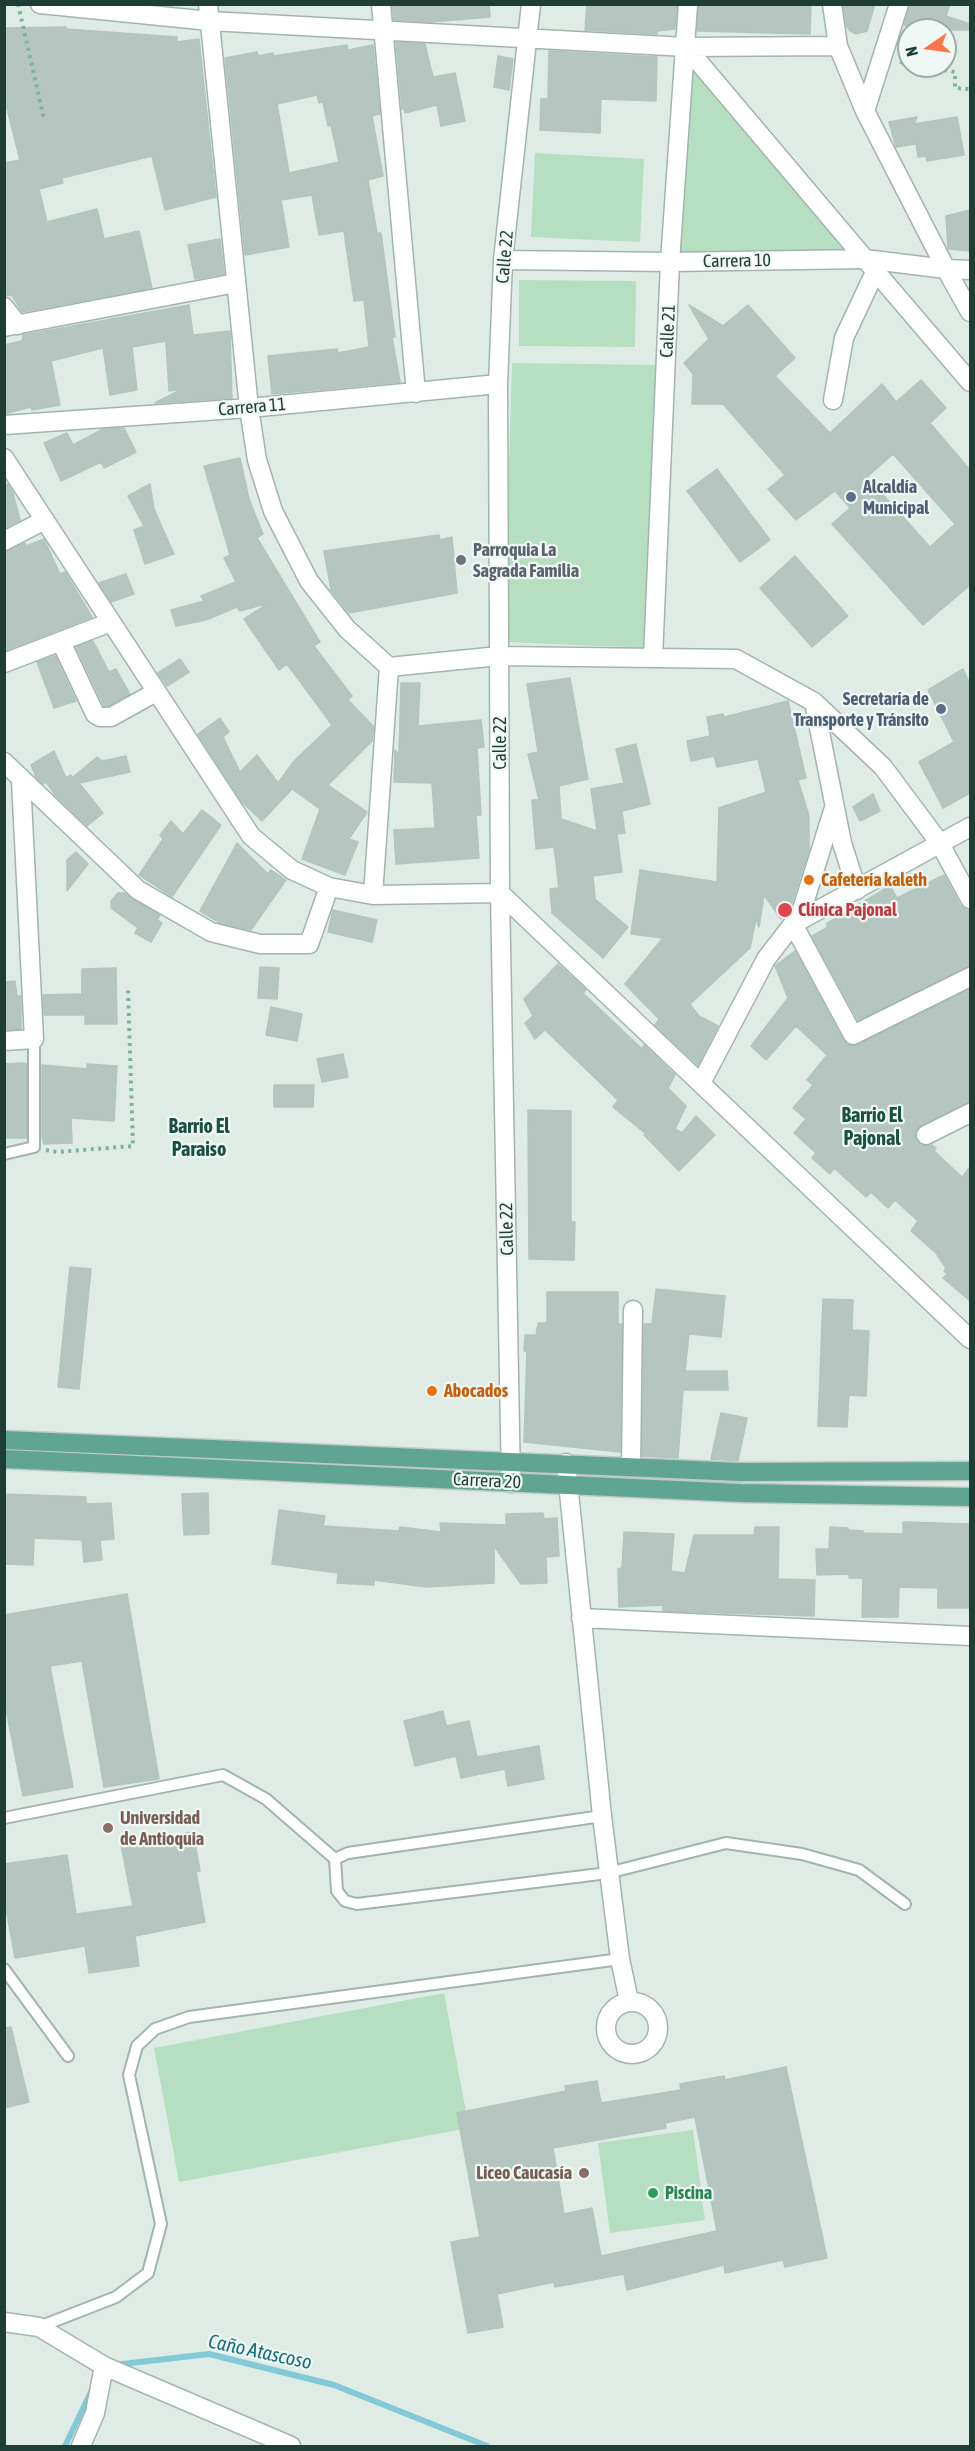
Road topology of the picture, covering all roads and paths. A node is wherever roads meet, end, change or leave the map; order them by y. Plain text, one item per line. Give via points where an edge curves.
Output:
1 (18, 4) edge
2 (40, 4) edge
3 (381, 4) edge
4 (531, 4) edge
5 (688, 4) edge
6 (832, 4) edge
7 (899, 4) edge
8 (209, 13) edge
9 (384, 30) junction
10 (529, 38) junction
11 (686, 46) junction
12 (838, 46) junction
13 (955, 78) edge
14 (970, 89) edge
15 (865, 111) junction
16 (44, 119) dead end
17 (503, 260) junction
18 (670, 262) junction
19 (870, 265) junction
20 (946, 269) junction
21 (970, 270) edge
22 (236, 283) junction
23 (4, 307) edge
24 (968, 308) edge
25 (11, 326) edge
26 (970, 382) edge
27 (498, 384) junction
28 (416, 393) junction
29 (833, 400) dead end
30 (249, 408) junction
31 (4, 424) edge
32 (4, 458) edge
33 (45, 520) junction
34 (4, 541) edge
35 (111, 622) junction
36 (61, 642) junction
37 (499, 656) junction
38 (653, 658) junction
39 (4, 663) edge
40 (389, 667) junction
41 (156, 692) junction
42 (814, 702) junction
43 (4, 762) edge
44 (21, 780) junction
45 (836, 804) junction
46 (970, 827) edge
47 (939, 842) junction
48 (329, 887) junction
49 (857, 890) junction
50 (500, 893) junction
51 (373, 895) junction
52 (970, 899) edge
53 (796, 923) junction
54 (970, 977) edge
55 (128, 989) dead end
56 (34, 1039) junction
57 (4, 1041) edge
58 (701, 1083) junction
59 (970, 1113) edge
60 (926, 1136) dead end
61 (34, 1147) junction
62 (4, 1154) edge
63 (633, 1310) dead end
64 (970, 1338) edge
65 (4, 1440) edge
66 (4, 1459) edge
67 (512, 1461) junction
68 (566, 1463) junction
69 (631, 1466) junction
70 (970, 1471) edge
71 (511, 1483) junction
72 (567, 1485) junction
73 (970, 1497) edge
74 (581, 1618) junction
75 (970, 1636) edge
76 (602, 1815) junction
77 (4, 1818) edge
78 (335, 1859) junction
79 (608, 1873) junction
80 (905, 1904) dead end
81 (620, 1959) junction
82 (4, 1969) edge
83 (629, 2001) dead end
84 (68, 2056) dead end
85 (4, 2322) edge
86 (39, 2327) junction
87 (104, 2366) junction
88 (81, 2446) edge
89 (291, 2446) edge

1 - 16 path
2 - 8 street
3 - 9 street
4 - 10 street, Calle 22
5 - 11 street, Calle 21
6 - 12 street
7 - 15 street
8 - 9 street
8 - 22 street
9 - 10 street
9 - 28 street
10 - 11 street
10 - 17 street, Calle 22
11 - 12 street
11 - 18 street, Calle 21
11 - 19 street
12 - 15 street
13 - 14 path via 955,88
15 - 20 street
17 - 18 street, Carrera 10
17 - 27 street, Calle 22
18 - 19 street, Carrera 10
18 - 38 street, Calle 21
19 - 20 street, Carrera 10
19 - 26 street
19 - 29 street via 844,338
20 - 21 street, Carrera 10
20 - 24 street
22 - 25 street
22 - 30 street
23 - 25 street
27 - 28 street, Carrera 11
27 - 37 street, Calle 22
28 - 30 street, Carrera 11
30 - 31 street, Carrera 11
30 - 40 street via 257,460 273,511 309,581 347,629
32 - 33 street
33 - 34 street
33 - 35 street
35 - 36 street
35 - 41 street
36 - 39 street
36 - 41 street via 95,714 100,717 111,717
37 - 38 street
37 - 40 street
37 - 50 street, Calle 22
38 - 42 street via 736,659
40 - 51 street
41 - 48 street via 251,836 292,870
42 - 45 street
42 - 47 street via 883,767
43 - 44 street
44 - 48 street via 138,890 211,932 260,944 309,944
44 - 56 street
45 - 49 street via 842,843
45 - 53 street
46 - 47 street
47 - 49 street
47 - 52 street
48 - 51 street
49 - 53 street
50 - 51 street
50 - 58 street
50 - 67 street, Calle 22
53 - 54 street via 853,1035
53 - 58 street via 766,959
55 - 61 path via 133,1146 57,1152
56 - 57 street
56 - 61 lane
58 - 64 street
59 - 60 street
61 - 62 lane
63 - 69 street
65 - 67 main road, Carrera 20
66 - 71 main road, Carrera 20
67 - 68 main road, Carrera 20
67 - 71 street, Calle 22
68 - 69 main road, Carrera 20
68 - 72 street
69 - 70 main road, Carrera 20 via 740,1472
71 - 72 main road, Carrera 20
72 - 73 main road, Carrera 20
72 - 74 street
74 - 75 street
74 - 76 street
76 - 78 lane via 348,1853
76 - 79 street
77 - 78 lane via 223,1775 267,1799
78 - 79 lane via 337,1891 345,1901 357,1904
79 - 80 lane via 726,1844 802,1854 859,1870
79 - 81 street
81 - 83 street
81 - 86 lane via 189,2018 155,2029 137,2046 129,2075 161,2224 148,2273 116,2297
82 - 84 lane
85 - 86 street
86 - 87 street
87 - 88 street via 95,2414
87 - 89 street

